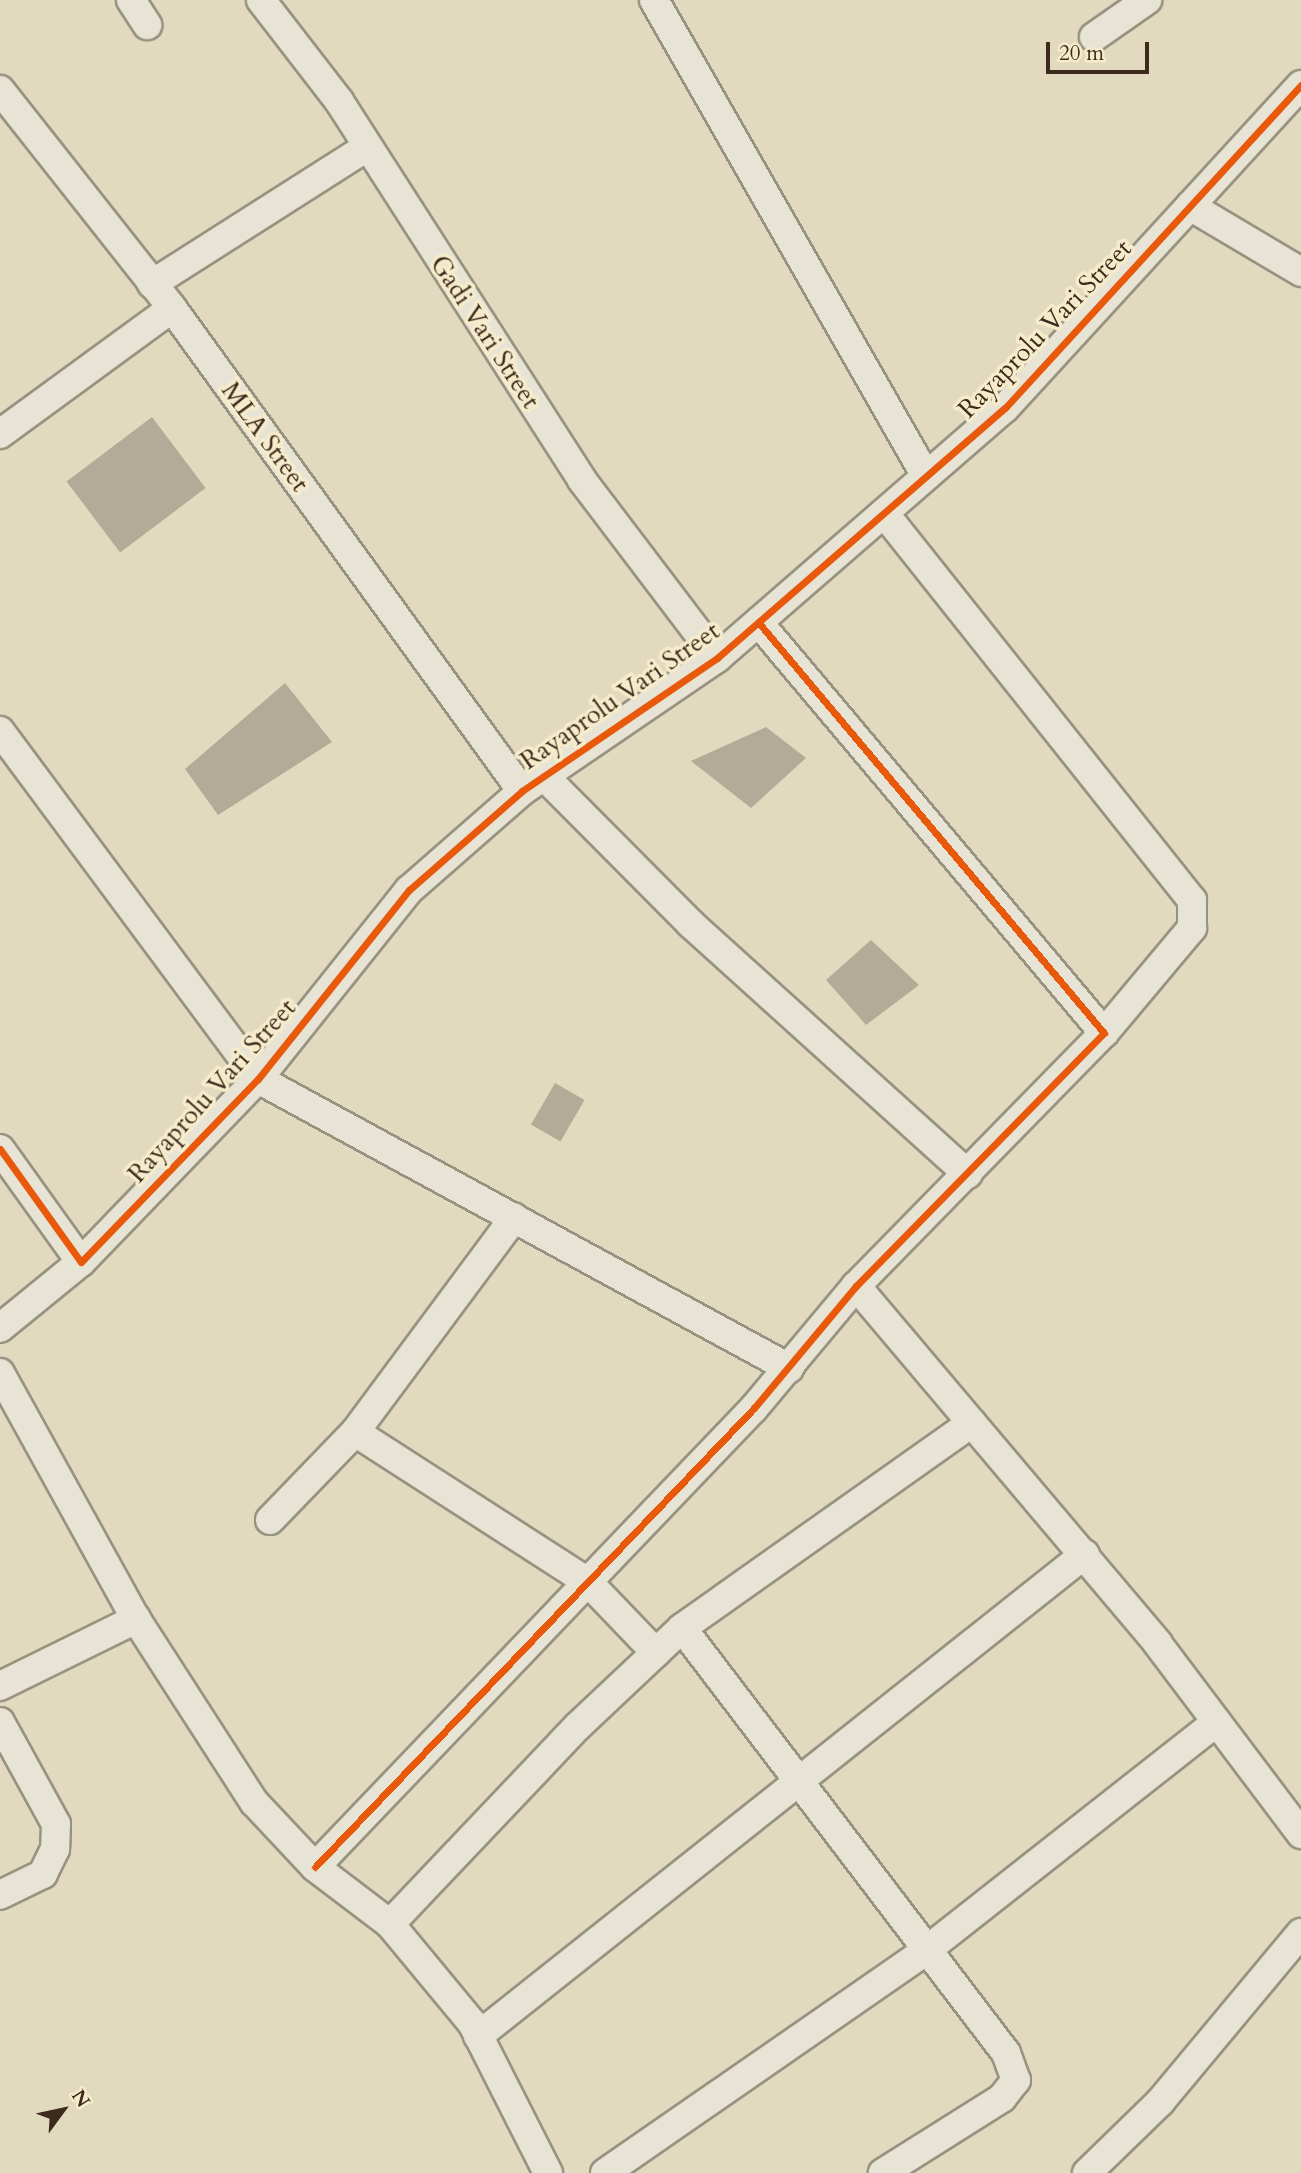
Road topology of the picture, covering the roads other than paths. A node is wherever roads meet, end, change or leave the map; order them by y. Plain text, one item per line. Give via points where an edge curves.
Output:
1 (131, 0) edge
2 (261, 0) edge
3 (654, 0) edge
4 (1147, 0) edge
5 (147, 25) dead end
6 (1094, 37) dead end
7 (1301, 85) edge
8 (0, 90) edge
9 (367, 146) junction
10 (1190, 206) junction
11 (1301, 272) edge
12 (152, 284) junction
13 (172, 308) junction
14 (0, 434) edge
15 (926, 476) junction
16 (884, 513) junction
17 (758, 622) junction
18 (717, 658) junction
19 (0, 731) edge
20 (533, 783) junction
21 (1104, 1033) junction
22 (258, 1079) junction
23 (0, 1149) edge
24 (968, 1174) junction
25 (514, 1219) junction
26 (81, 1262) junction
27 (856, 1286) junction
28 (0, 1328) edge
29 (789, 1368) junction
30 (0, 1373) edge
31 (972, 1423) junction
32 (355, 1432) junction
33 (270, 1520) dead end
34 (1085, 1554) junction
35 (588, 1582) junction
36 (136, 1619) junction
37 (682, 1628) junction
38 (656, 1653) junction
39 (0, 1686) edge
40 (0, 1722) edge
41 (1216, 1722) junction
42 (802, 1784) junction
43 (1301, 1834) edge
44 (315, 1867) junction
45 (0, 1895) edge
46 (390, 1924) junction
47 (1301, 1933) edge
48 (928, 1949) junction
49 (478, 2036) junction
50 (548, 2173) edge
51 (605, 2173) edge
52 (883, 2173) edge
53 (1087, 2173) edge

1 - 5 street
2 - 9 street, Gadi Vari Street
3 - 15 street
4 - 6 street
7 - 10 street, Rayaprolu Vari Street
8 - 12 street, MLA Street
9 - 12 street
9 - 18 street, Gadi Vari Street via 582,480
10 - 11 street
10 - 15 street, Rayaprolu Vari Street via 1005,408
12 - 13 street, MLA Street
13 - 14 street
13 - 20 street, MLA Street
15 - 16 street, Rayaprolu Vari Street
16 - 17 street, Rayaprolu Vari Street
16 - 21 street via 1192,900 1192,928
17 - 18 street, Rayaprolu Vari Street
17 - 21 street
18 - 20 street, Rayaprolu Vari Street
19 - 22 street
20 - 22 street, Rayaprolu Vari Street via 409,890
20 - 24 street, MLA Street
21 - 24 street
22 - 25 street
22 - 26 street, Rayaprolu Vari Street
23 - 26 street
24 - 27 street
25 - 29 street
25 - 32 street
26 - 28 street, Rayaprolu Vari Street
27 - 29 street
27 - 31 street
29 - 35 street
30 - 36 street
31 - 34 street
31 - 37 street
32 - 33 street
32 - 35 street
34 - 41 street
34 - 42 street
35 - 38 street
35 - 44 street
36 - 39 street
36 - 44 street via 254,1802
37 - 38 street
37 - 42 street
38 - 46 street
40 - 45 street via 56,1824 55,1849 43,1874
41 - 43 street
41 - 48 street
42 - 48 street
42 - 49 street
44 - 46 street
46 - 49 street
47 - 53 street via 1160,2102
48 - 51 street
48 - 52 street via 1006,2053 1016,2080 1002,2098
49 - 50 street

